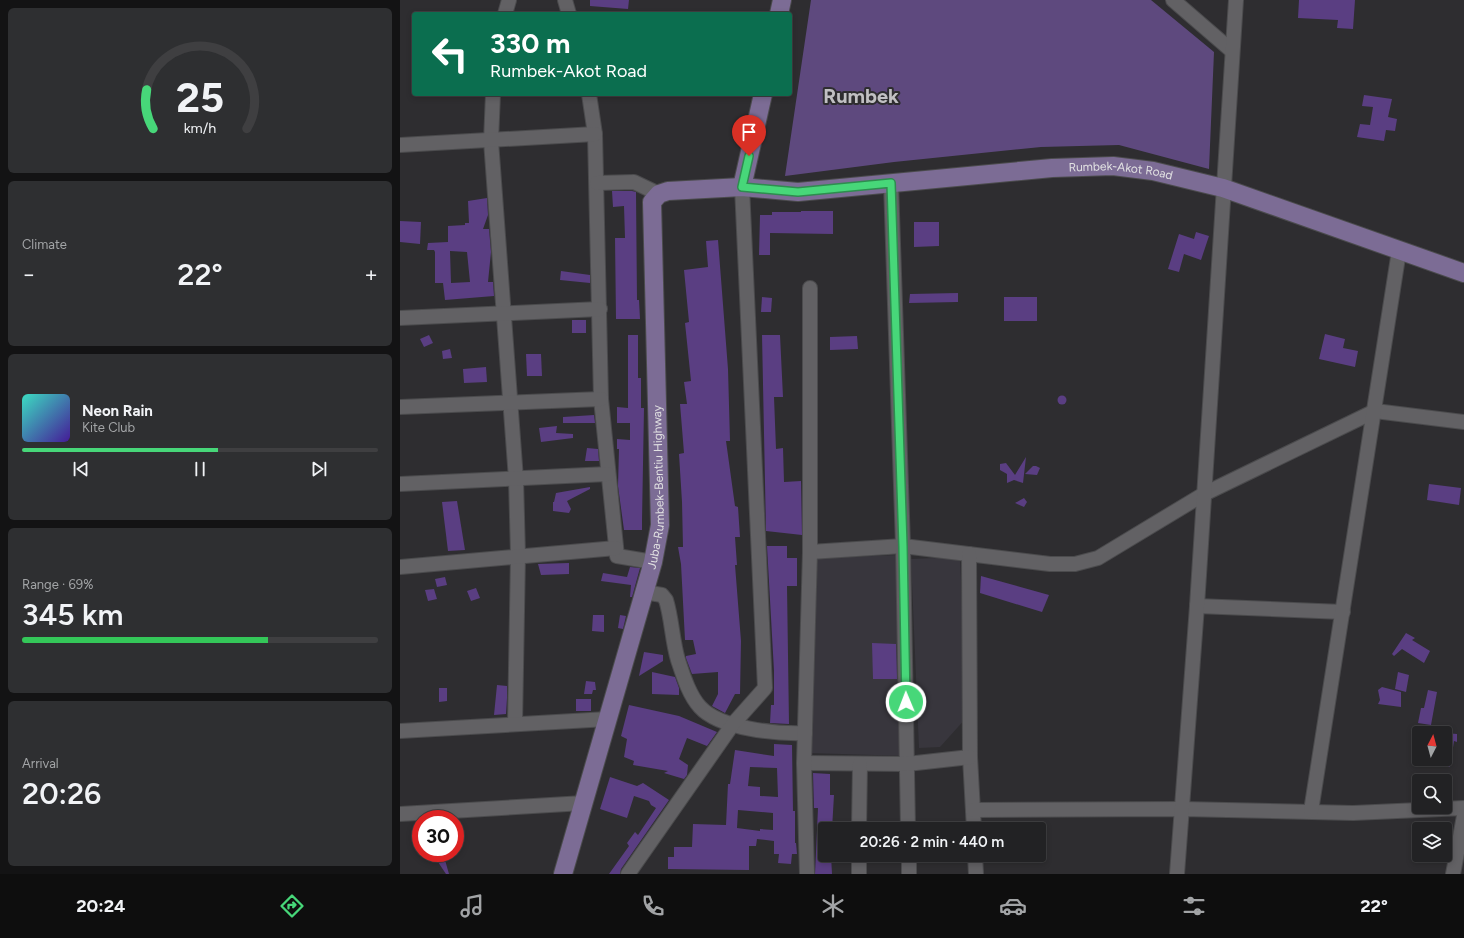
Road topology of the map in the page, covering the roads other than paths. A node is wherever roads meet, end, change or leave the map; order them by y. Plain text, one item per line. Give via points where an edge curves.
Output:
1 (509, 0) edge
2 (565, 0) edge
3 (782, 0) edge
4 (1173, 0) edge
5 (1236, 0) edge
6 (506, 12) edge
7 (568, 12) edge
8 (779, 12) edge
9 (1232, 51) junction
10 (493, 96) edge
11 (589, 96) edge
12 (764, 96) edge
13 (595, 134) junction
14 (491, 140) junction
15 (400, 145) edge
16 (596, 183) junction
17 (891, 183) junction
18 (742, 187) junction
19 (1223, 188) junction
20 (659, 194) junction
21 (1400, 251) junction
22 (1464, 273) edge
23 (810, 288) dead end
24 (600, 308) junction
25 (503, 313) junction
26 (400, 318) edge
27 (601, 399) junction
28 (509, 402) junction
29 (400, 407) edge
30 (1375, 411) junction
31 (1464, 422) edge
32 (608, 474) junction
33 (516, 479) junction
34 (400, 484) edge
35 (1204, 494) junction
36 (903, 546) junction
37 (616, 548) junction
38 (810, 552) junction
39 (969, 554) junction
40 (518, 555) junction
41 (653, 562) junction
42 (400, 567) edge
43 (644, 592) junction
44 (1197, 606) junction
45 (1343, 612) junction
46 (608, 719) junction
47 (515, 724) junction
48 (733, 724) junction
49 (400, 731) edge
50 (805, 733) junction
51 (970, 758) junction
52 (804, 763) junction
53 (860, 764) junction
54 (906, 764) junction
55 (584, 803) junction
56 (1182, 808) junction
57 (1464, 808) edge
58 (973, 810) junction
59 (1311, 811) junction
60 (400, 814) edge
61 (1464, 816) edge
62 (860, 822) edge
63 (908, 822) edge
64 (974, 822) edge
65 (860, 862) edge
66 (909, 862) edge
67 (975, 862) edge
68 (563, 874) edge
69 (628, 874) edge
70 (807, 874) edge
71 (860, 874) edge
72 (910, 874) edge
73 (976, 874) edge
74 (1177, 874) edge
75 (1454, 874) edge

1 - 6 street
2 - 7 street
3 - 8 main road
4 - 9 street
5 - 9 street
9 - 19 street
10 - 14 street
11 - 13 street
12 - 18 main road
13 - 14 street
13 - 16 street
14 - 15 street
14 - 25 street
16 - 20 street via 634,182
16 - 24 street
17 - 18 main road, Rumbek-Akot Road via 798,192
17 - 19 main road, Rumbek-Akot Road via 1052,168 1113,166 1153,171
17 - 36 street
18 - 20 main road via 668,191
18 - 48 street via 765,688
19 - 21 main road, Rumbek-Akot Road
19 - 35 street
20 - 41 main road, Juba-Rumbek-Bentiu Highway via 652,202 660,525
21 - 22 main road, Rumbek-Akot Road
21 - 30 street
23 - 38 street
24 - 25 street
24 - 27 street
25 - 26 street
25 - 28 street
27 - 28 street
27 - 32 street
28 - 29 street
28 - 33 street
30 - 31 street
30 - 35 street
30 - 45 street
32 - 33 street
32 - 37 street
33 - 34 street
33 - 40 street
35 - 39 street via 1098,558 1075,564 1050,564
35 - 44 street
36 - 38 street
36 - 39 street
36 - 54 street
37 - 40 street
37 - 41 street via 617,556
38 - 50 street
39 - 51 street
40 - 42 street
40 - 47 street
41 - 43 main road, Juba-Rumbek-Bentiu Highway
43 - 46 main road, Juba-Rumbek-Bentiu Highway
43 - 48 street via 662,594 666,600 678,659 690,690 700,707 711,717
44 - 45 street
44 - 56 street
45 - 59 street
46 - 47 street
46 - 55 main road, Juba-Rumbek-Bentiu Highway
47 - 49 street
48 - 50 street via 777,734
48 - 69 street
50 - 52 street
51 - 54 street
51 - 58 street
52 - 53 street
52 - 70 street
53 - 54 street
53 - 62 street
54 - 63 street
55 - 60 street
55 - 68 main road, Juba-Rumbek-Bentiu Highway
56 - 58 street
56 - 59 street
56 - 74 street
57 - 59 street via 1353,813
58 - 64 street
61 - 75 street
65 - 71 street
66 - 72 street
67 - 73 street

